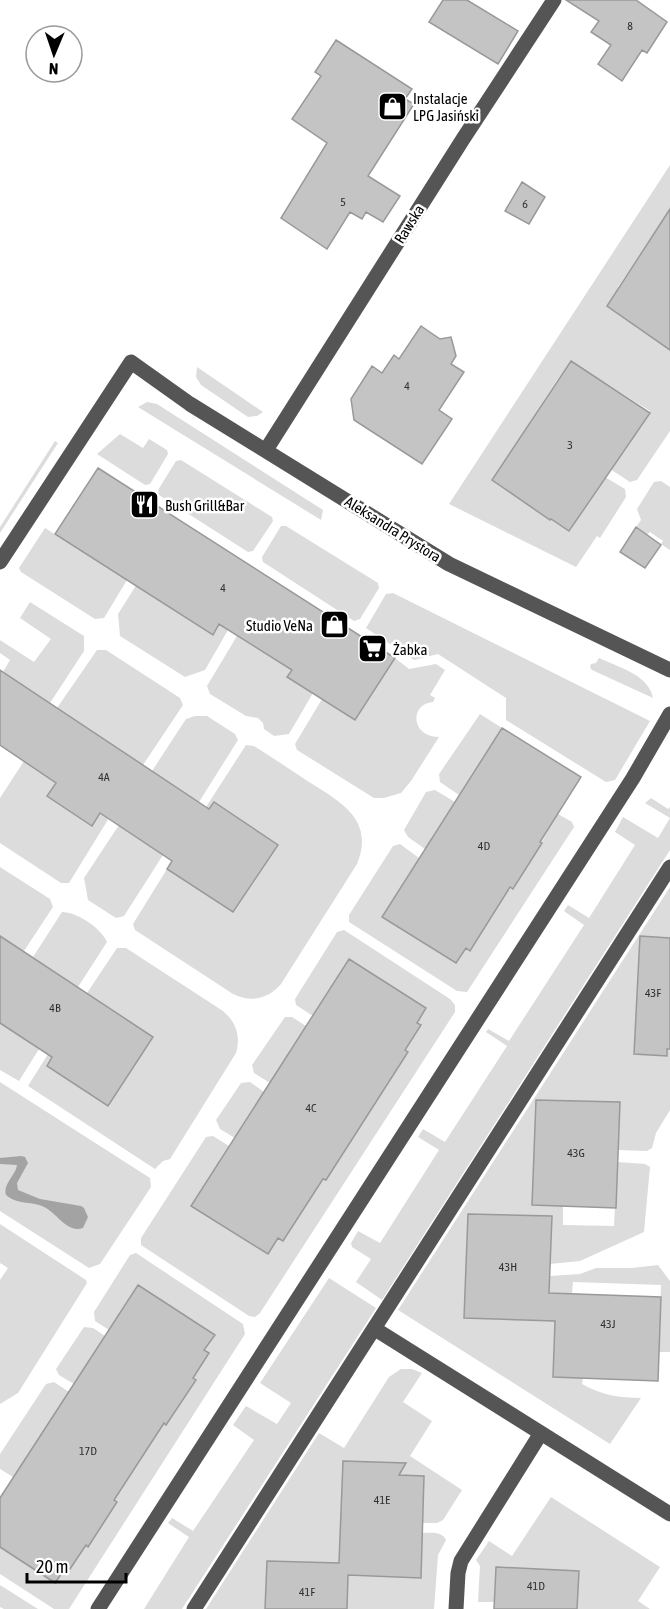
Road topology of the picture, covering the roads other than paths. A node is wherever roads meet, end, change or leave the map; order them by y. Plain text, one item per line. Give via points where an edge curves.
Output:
1 (554, 0) edge
2 (266, 450) junction
3 (0, 562) edge
4 (670, 670) edge
5 (670, 714) edge
6 (670, 867) edge
7 (375, 1329) junction
8 (541, 1433) junction
9 (670, 1514) edge
10 (98, 1609) edge
11 (194, 1609) edge
12 (456, 1609) edge

1 - 2 street, Rawska
2 - 3 street, Aleksandra Prystora via 131,362
2 - 4 street, Aleksandra Prystora via 449,564
5 - 10 street via 633,778
6 - 7 street
7 - 8 street
7 - 11 street
8 - 9 street
8 - 12 street via 461,1561

